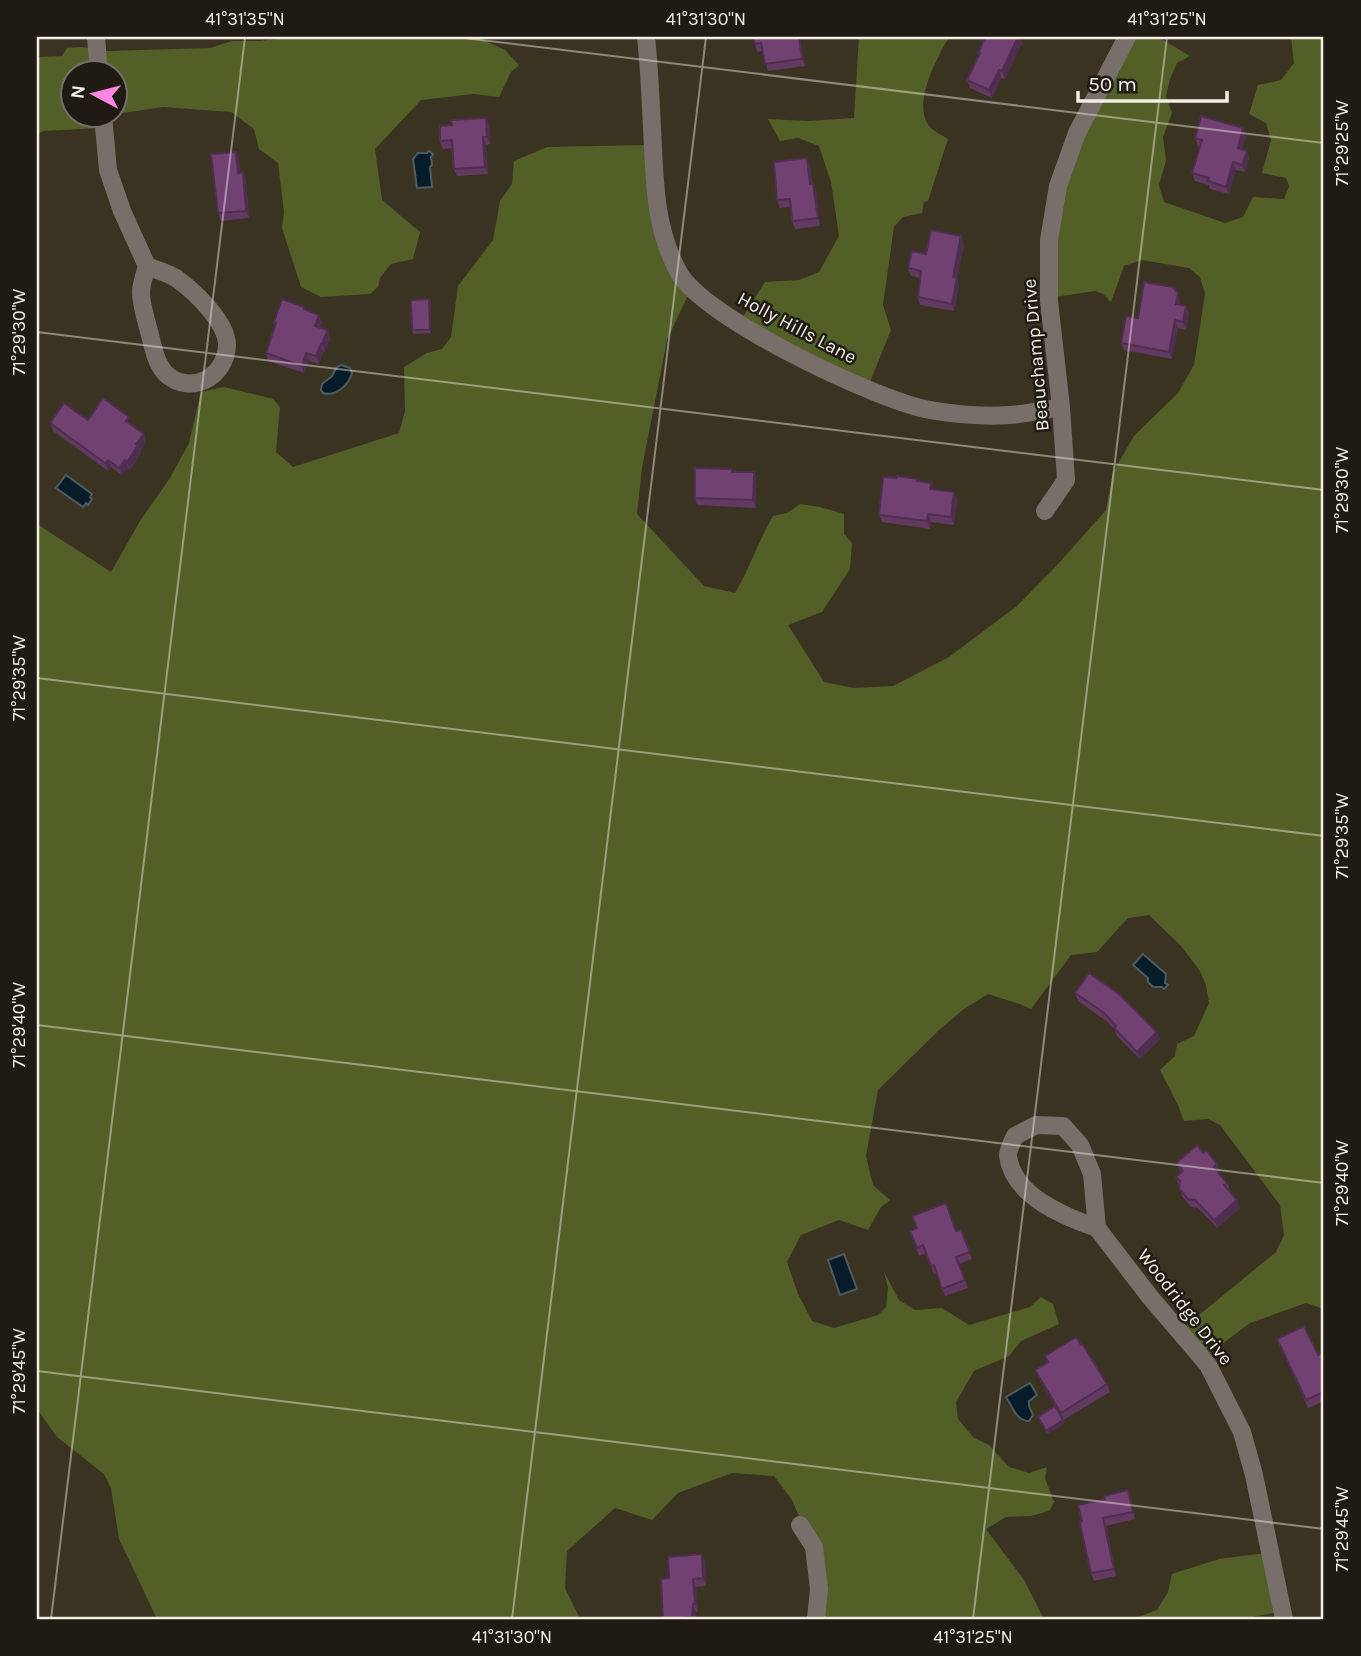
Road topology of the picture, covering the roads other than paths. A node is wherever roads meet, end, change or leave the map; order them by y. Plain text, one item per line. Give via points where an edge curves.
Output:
1 (96, 37) edge
2 (646, 37) edge
3 (1127, 37) edge
4 (98, 60) edge
5 (104, 130) edge
6 (147, 266) junction
7 (1062, 407) junction
8 (1045, 511) dead end
9 (1097, 1228) junction
10 (800, 1525) dead end
11 (816, 1619) edge
12 (1284, 1619) edge

1 - 4 street
2 - 7 street, Holly Hills Lane via 662,234 679,274 699,296 810,362 899,402 994,415
3 - 7 street, Beauchamp Drive via 1077,133 1058,186 1049,240 1049,300
5 - 6 street via 108,170
6 - 6 street via 174,277 219,320 227,342 225,359 213,377 197,384 180,382 165,373 156,356 141,292
7 - 8 street, Beauchamp Drive via 1066,480
9 - 9 street via 1040,1201 1015,1178 1008,1154 1015,1136 1036,1125 1063,1126 1080,1146 1093,1174
9 - 12 street, Woodridge Drive via 1208,1365 1242,1432
10 - 11 street via 814,1547 819,1589

